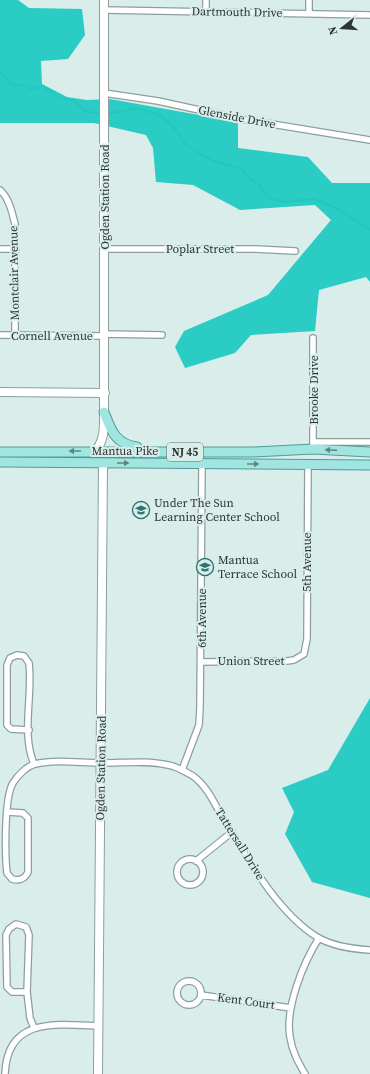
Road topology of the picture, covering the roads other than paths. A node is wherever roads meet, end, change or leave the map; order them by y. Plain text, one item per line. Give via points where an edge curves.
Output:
1 (104, 0) edge
2 (206, 0) edge
3 (309, 0) edge
4 (104, 10) junction
5 (206, 11) junction
6 (309, 14) junction
7 (370, 15) edge
8 (104, 93) junction
9 (370, 140) edge
10 (0, 190) edge
11 (0, 249) edge
12 (16, 249) junction
13 (105, 249) junction
14 (295, 251) dead end
15 (0, 335) edge
16 (15, 335) junction
17 (104, 335) junction
18 (162, 335) dead end
19 (313, 338) dead end
20 (0, 392) edge
21 (105, 393) junction
22 (104, 412) junction
23 (370, 442) edge
24 (313, 445) junction
25 (96, 451) junction
26 (0, 452) edge
27 (252, 452) junction
28 (370, 452) edge
29 (0, 462) edge
30 (103, 463) junction
31 (202, 463) junction
32 (308, 464) junction
33 (370, 465) edge
34 (300, 658) joint
35 (202, 662) junction
36 (29, 730) junction
37 (101, 763) junction
38 (34, 764) junction
39 (182, 770) junction
40 (7, 812) junction
41 (232, 832) junction
42 (196, 861) junction
43 (319, 938) junction
44 (370, 950) edge
45 (27, 992) junction
46 (201, 995) junction
47 (291, 1008) junction
48 (98, 1026) junction
49 (34, 1028) junction
50 (5, 1074) edge
51 (98, 1074) edge
52 (305, 1074) edge

1 - 4 street, Ogden Station Road
2 - 5 street
3 - 6 street
4 - 5 street, Dartmouth Drive
4 - 8 street, Ogden Station Road
5 - 6 street, Dartmouth Drive
6 - 7 street, Dartmouth Drive
8 - 9 street, Glenside Drive
8 - 13 street, Ogden Station Road
10 - 12 street, Montclair Avenue via 6,198 13,219
11 - 12 street
12 - 16 street, Montclair Avenue
13 - 14 street, Poplar Street
13 - 17 street, Ogden Station Road
15 - 16 street, Cornell Avenue
16 - 17 street, Cornell Avenue
17 - 18 street, Cornell Avenue
17 - 21 street, Ogden Station Road
19 - 24 street, Brooke Drive
20 - 21 street
21 - 22 street, Ogden Station Road
22 - 25 street, Ogden Station Road via 104,435
22 - 27 main road via 116,439 134,447 244,448
23 - 24 street, Brooke Drive
24 - 27 main road, Mantua Pike / NJ 45
28 -> 24 main road, Mantua Pike / NJ 45
25 -> 26 main road, Mantua Pike / NJ 45
25 - 27 main road, Mantua Pike / NJ 45
29 - 30 main road, Mantua Pike / NJ 45
30 -> 31 main road, Mantua Pike / NJ 45
30 - 37 street, Ogden Station Road
31 -> 32 main road, Mantua Pike / NJ 45
31 - 35 street, 6th Avenue
32 - 33 main road, Mantua Pike / NJ 45
32 - 34 street, 5th Avenue via 307,639
34 - 35 street, Union Street via 287,661
35 - 39 street, 6th Avenue via 199,725
36 - 36 street via 29,663 24,656 16,655 10,658 7,665 8,725 11,729
36 - 38 street
37 - 38 street, Tattersall Drive
37 - 39 street, Tattersall Drive via 155,763
37 - 48 street, Ogden Station Road
38 - 40 street via 12,784 7,799
39 - 41 street, Tattersall Drive via 206,790
40 - 40 street via 7,873 12,879 20,880 28,872 28,818 23,813
41 - 42 street
41 - 43 street, Tattersall Drive via 275,898 299,925
42 - 42 street via 184,860 178,867 178,876 183,882 196,883 202,877 202,868
43 - 44 street, Tattersall Drive via 348,948
43 - 47 street via 300,979
45 - 45 street via 12,992 7,987 6,935 16,924 26,927 29,935
45 - 49 street via 30,1018
46 - 46 street, Kent Court via 200,987 194,982 185,982 177,991 181,1002 189,1005 197,1002
46 - 47 street, Kent Court
47 - 52 street via 291,1044
48 - 49 street via 49,1025
48 - 51 street, Ogden Station Road
49 - 50 street via 11,1047 6,1058

